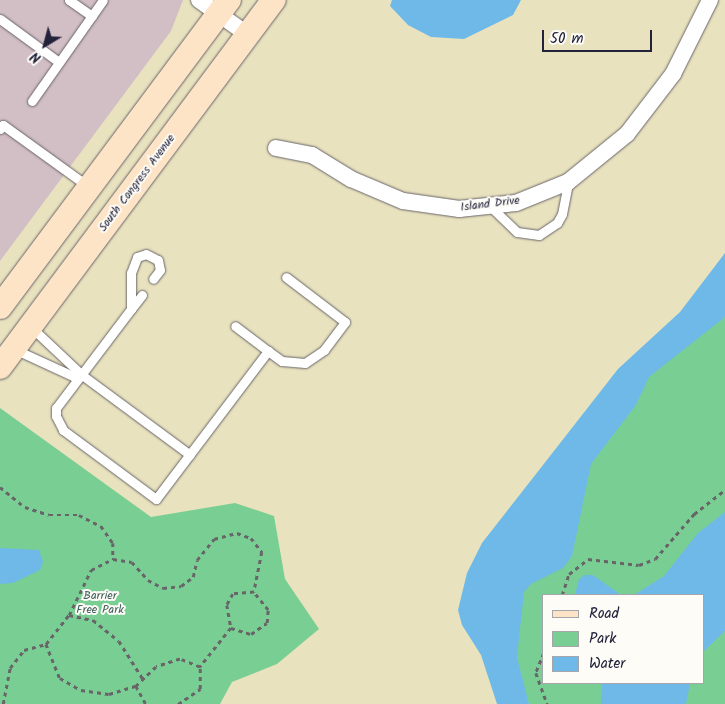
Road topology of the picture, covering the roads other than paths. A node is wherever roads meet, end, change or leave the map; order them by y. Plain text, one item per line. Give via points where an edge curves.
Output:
1 (69, 0) edge
2 (103, 0) edge
3 (200, 0) edge
4 (274, 0) edge
5 (710, 0) edge
6 (224, 7) edge
7 (92, 16) junction
8 (0, 19) edge
9 (248, 35) junction
10 (58, 62) junction
11 (32, 101) dead end
12 (0, 129) edge
13 (276, 148) dead end
14 (568, 182) junction
15 (89, 187) junction
16 (490, 206) junction
17 (286, 277) dead end
18 (154, 279) dead end
19 (142, 295) dead end
20 (0, 307) edge
21 (131, 309) junction
22 (30, 326) junction
23 (236, 326) dead end
24 (268, 350) junction
25 (7, 358) edge
26 (82, 375) junction
27 (190, 455) junction

1 - 7 lane
2 - 7 lane
3 - 6 street
4 - 9 main road, South Congress Avenue
5 - 14 street, Island Drive via 662,89 626,134
6 - 9 street
6 - 15 main road
7 - 10 lane
8 - 10 lane
9 - 22 main road, South Congress Avenue
10 - 11 lane
12 - 15 lane via 3,125
13 - 16 street, Island Drive via 312,155 351,179 403,201 459,209
14 - 16 street, Island Drive via 516,203
14 - 16 lane via 562,214 557,223 539,235 517,232
15 - 20 main road
17 - 24 lane via 345,322 324,350 305,363 282,361
18 - 21 lane via 160,270 158,260 146,254 137,257 130,273
19 - 21 lane
21 - 26 lane
22 - 25 main road, South Congress Avenue
22 - 26 lane
23 - 24 lane
24 - 27 lane
25 - 26 lane via 73,376
26 - 27 lane
26 - 27 lane via 56,408 62,430 156,498

